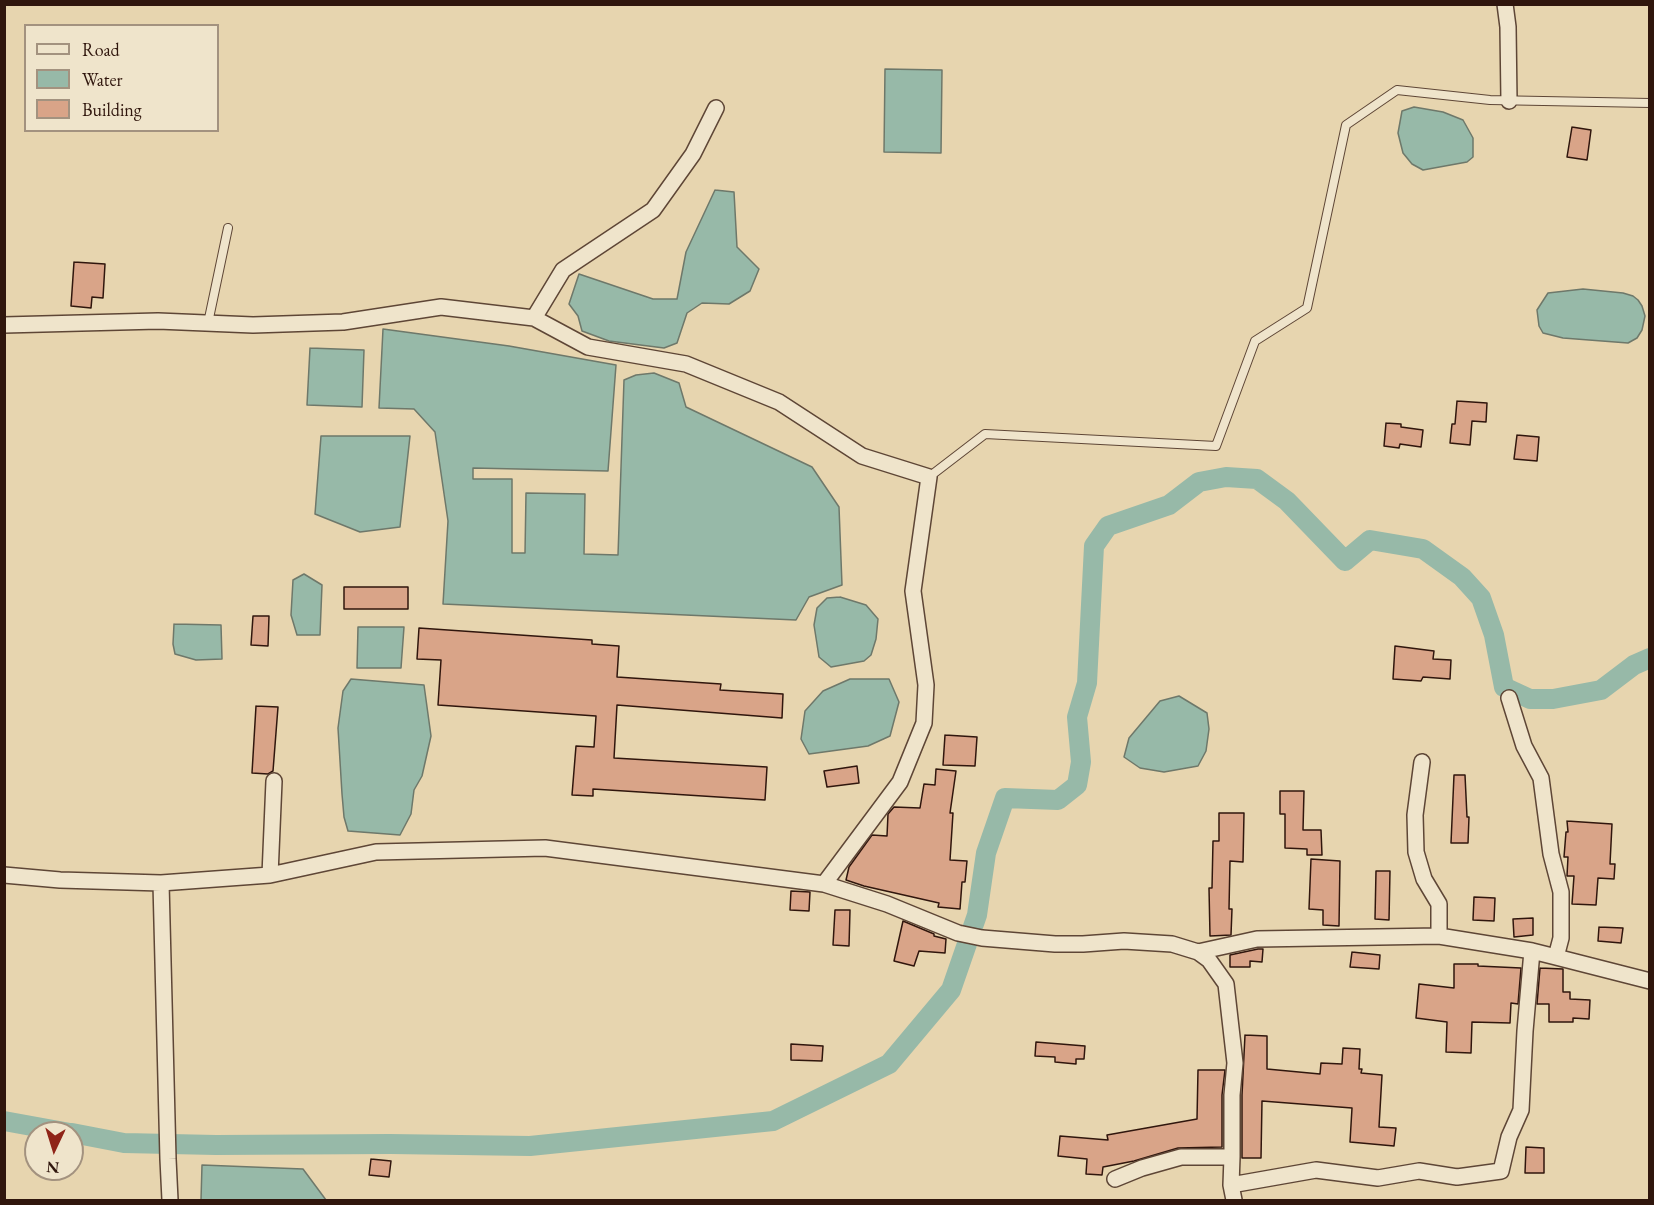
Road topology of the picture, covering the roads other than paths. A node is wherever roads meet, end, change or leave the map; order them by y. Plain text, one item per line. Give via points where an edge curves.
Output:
1 (1505, 4) edge
2 (1509, 101) junction
3 (1650, 103) edge
4 (716, 108) dead end
5 (228, 228) dead end
6 (534, 318) junction
7 (208, 322) junction
8 (4, 325) edge
9 (929, 477) junction
10 (1509, 698) dead end
11 (1422, 762) dead end
12 (274, 781) dead end
13 (4, 875) edge
14 (270, 875) junction
15 (161, 883) junction
16 (824, 884) junction
17 (1439, 936) junction
18 (1532, 951) junction
19 (1198, 952) junction
20 (1556, 957) junction
21 (1650, 981) edge
22 (1232, 1157) junction
23 (1115, 1179) dead end
24 (1232, 1193) edge
25 (170, 1200) edge

1 - 2 street
2 - 3 lane
2 - 9 lane via 1397,90 1346,125 1307,308 1255,341 1216,446 985,434
4 - 6 street via 693,153 653,210 563,270
5 - 7 lane
6 - 7 street via 441,307 343,322
6 - 9 street via 588,347 686,364 779,402 862,456
7 - 8 street
9 - 16 street via 913,591 926,685 924,723 900,782
10 - 20 street via 1524,746 1541,778 1551,854 1561,892 1561,938
11 - 17 street via 1415,815 1416,852 1424,879 1439,904
12 - 14 street
13 - 15 street
14 - 15 street
14 - 16 street via 376,852 546,848
15 - 25 street
16 - 19 street via 888,904 958,933 982,938 1055,944 1172,944
17 - 18 street
17 - 19 street via 1257,939
18 - 20 street
18 - 24 street via 1521,1110 1501,1171 1457,1177 1419,1171 1378,1178 1316,1170
19 - 22 street via 1209,960 1226,984 1235,1063
20 - 21 street
22 - 23 street via 1181,1157
22 - 24 street

